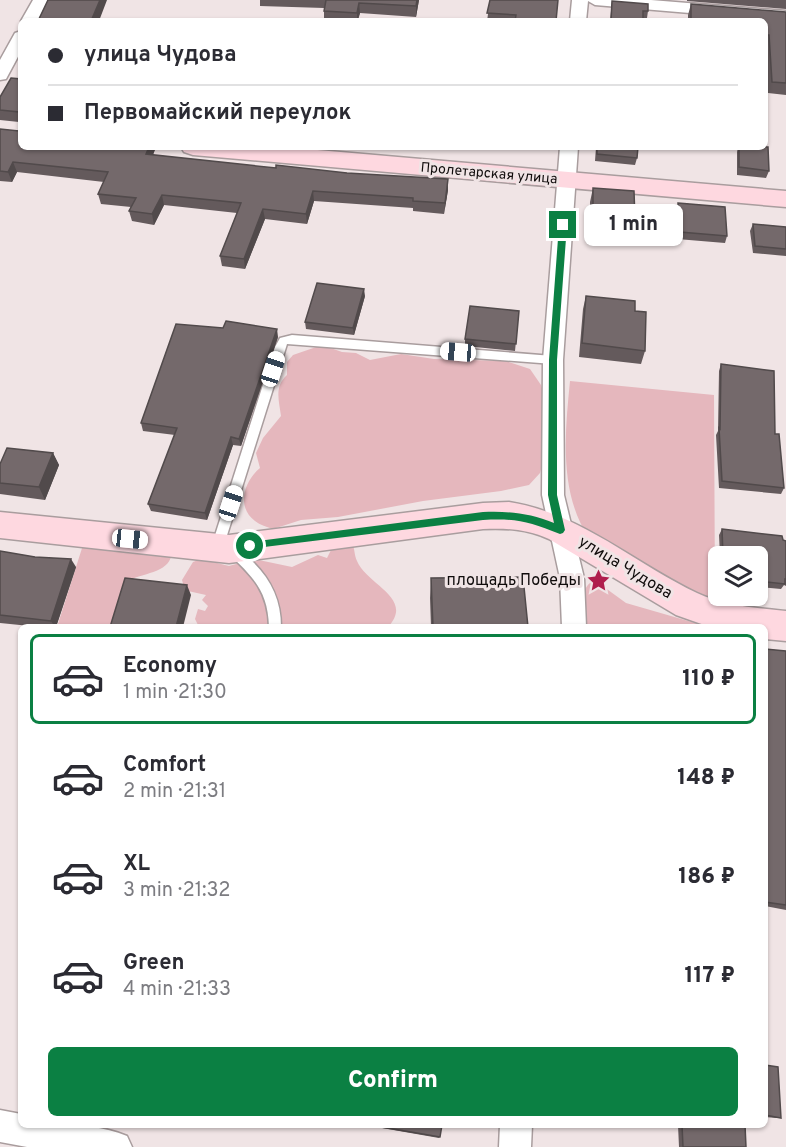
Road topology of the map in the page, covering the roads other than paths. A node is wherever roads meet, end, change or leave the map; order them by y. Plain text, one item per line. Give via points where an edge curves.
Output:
1 (41, 0) edge
2 (580, 0) edge
3 (595, 0) edge
4 (786, 16) edge
5 (31, 18) edge
6 (578, 18) edge
7 (18, 42) edge
8 (0, 75) edge
9 (227, 150) edge
10 (569, 150) edge
11 (566, 180) junction
12 (786, 199) edge
13 (553, 360) junction
14 (0, 525) edge
15 (560, 530) junction
16 (225, 548) junction
17 (275, 624) edge
18 (574, 624) edge
19 (766, 624) edge
20 (768, 624) edge
21 (786, 626) edge
22 (0, 1126) edge
23 (516, 1128) edge
24 (116, 1147) edge
25 (514, 1147) edge

1 - 5 street
2 - 6 street
3 - 4 street
7 - 8 street
9 - 11 street, Пролетарская улица
10 - 11 street
11 - 12 street, Пролетарская улица
11 - 13 street
13 - 15 street via 553,495
13 - 16 lane via 284,341
14 - 16 street, улица Чудова
15 - 16 street, улица Чудова via 535,519 483,516
15 - 18 street via 572,578
15 - 19 street, улица Чудова via 688,605 737,621
16 - 17 lane via 256,572 269,590 276,609
20 - 21 street, улица Чудова
22 - 24 street
23 - 25 street

